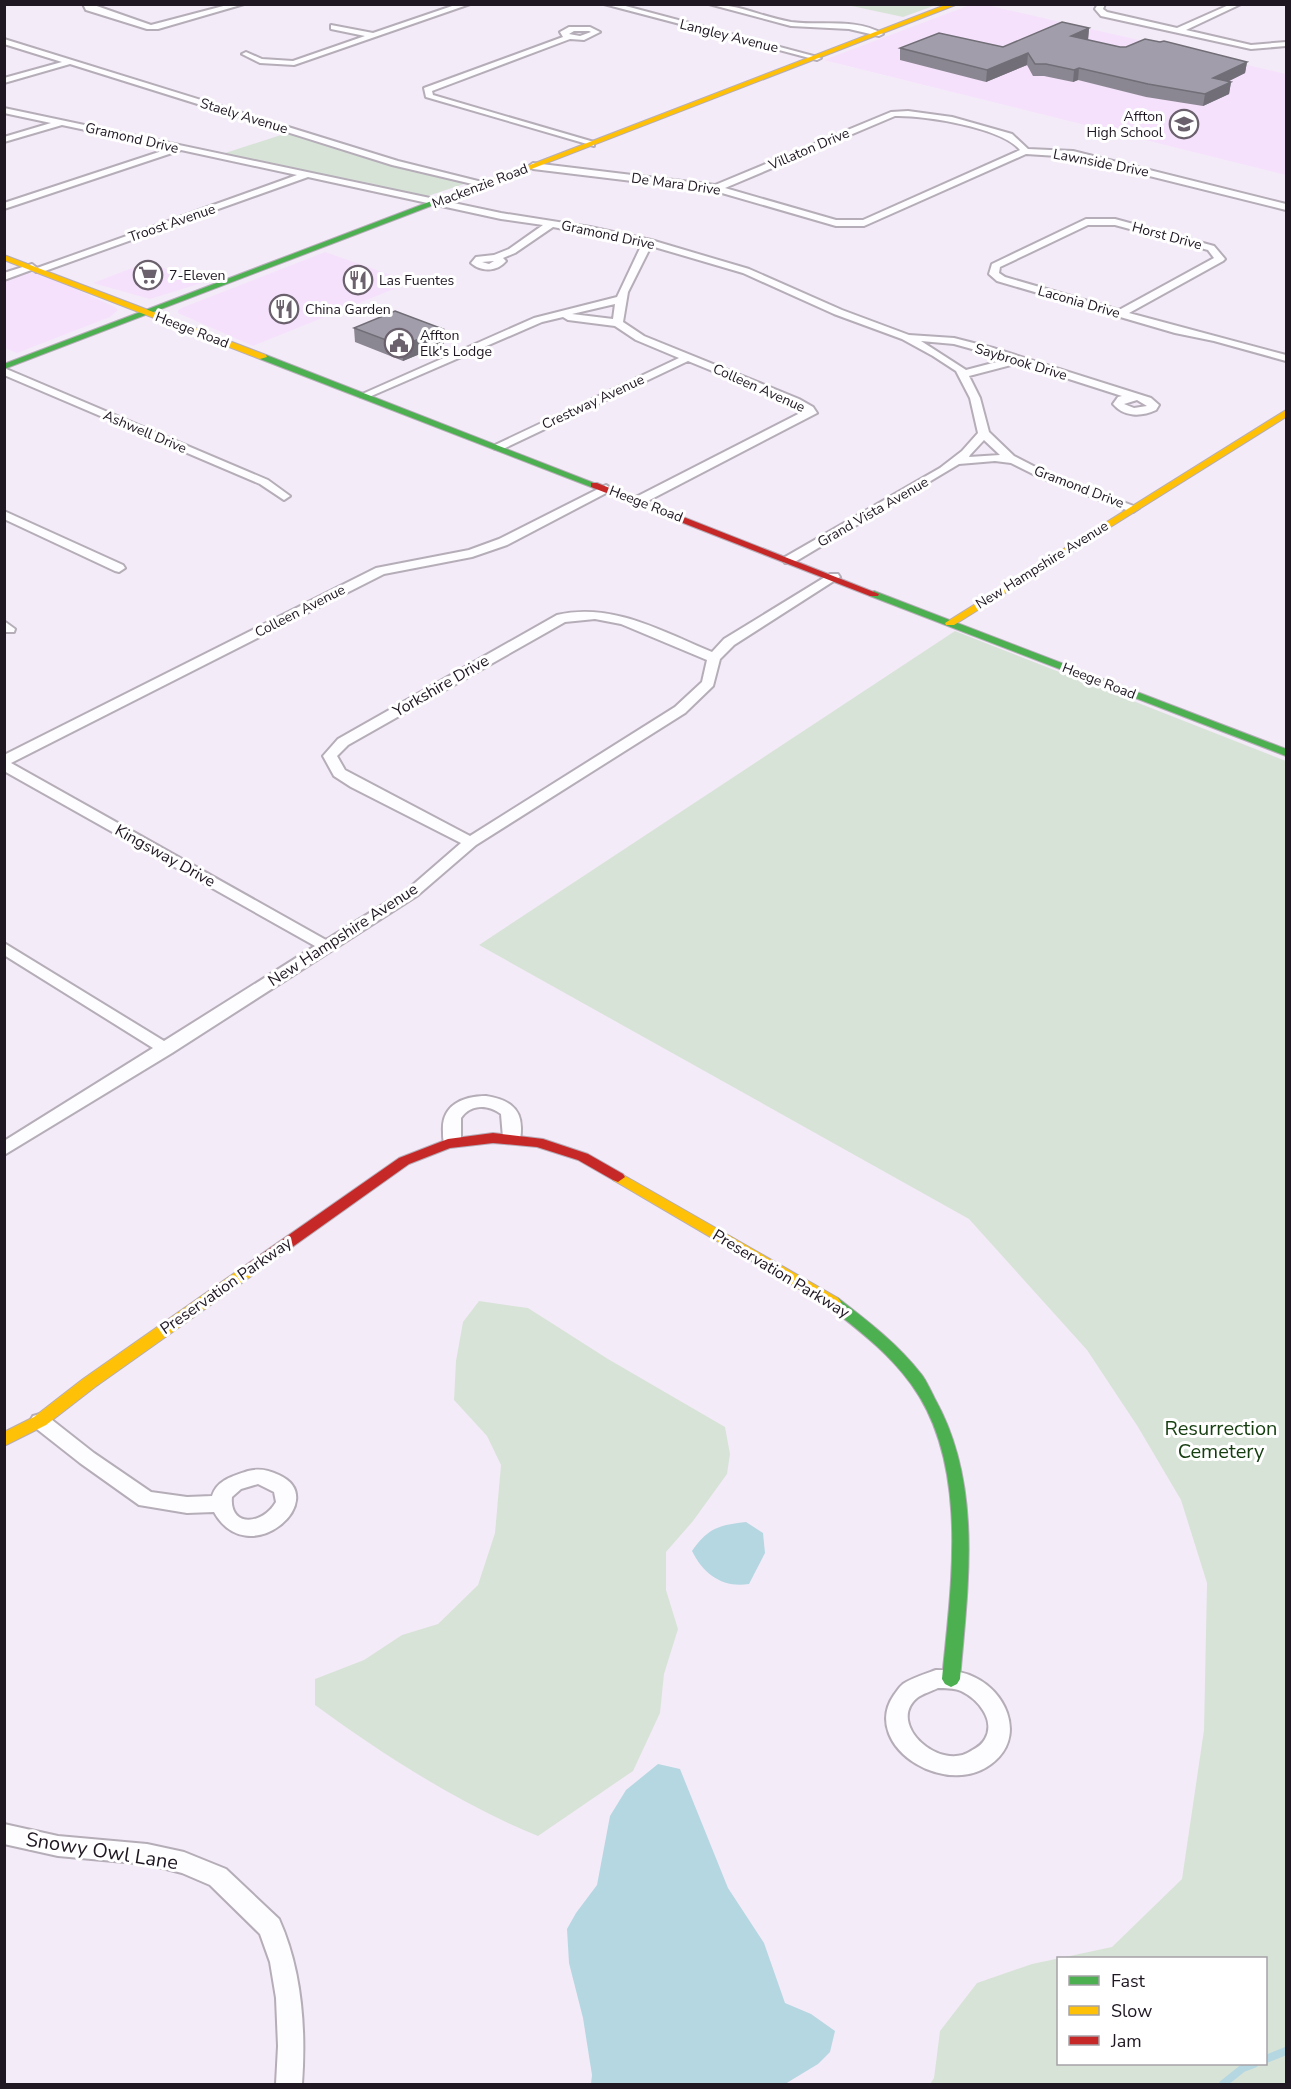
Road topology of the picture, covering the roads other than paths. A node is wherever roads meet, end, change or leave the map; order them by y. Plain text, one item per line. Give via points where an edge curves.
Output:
1 (87, 4) edge
2 (241, 4) edge
3 (437, 4) edge
4 (467, 4) edge
5 (607, 4) edge
6 (712, 4) edge
7 (955, 4) edge
8 (1238, 4) edge
9 (1101, 5) edge
10 (453, 9) junction
11 (334, 27) dead end
12 (1177, 31) junction
13 (879, 34) junction
14 (376, 36) junction
15 (569, 37) dead end
16 (4, 41) edge
17 (1287, 44) edge
18 (246, 54) dead end
19 (817, 58) junction
20 (72, 61) junction
21 (4, 81) edge
22 (4, 110) edge
23 (63, 122) junction
24 (4, 140) edge
25 (591, 144) junction
26 (178, 148) junction
27 (1025, 151) junction
28 (533, 166) junction
29 (306, 175) junction
30 (485, 184) junction
31 (716, 188) junction
32 (438, 202) junction
33 (4, 206) edge
34 (1287, 207) edge
35 (1102, 220) joint
36 (551, 224) junction
37 (648, 242) junction
38 (4, 257) edge
39 (496, 258) dead end
40 (35, 269) junction
41 (4, 277) edge
42 (621, 299) junction
43 (147, 312) junction
44 (1120, 314) junction
45 (555, 316) junction
46 (618, 323) junction
47 (906, 337) junction
48 (687, 357) junction
49 (1287, 358) edge
50 (1019, 360) junction
51 (4, 369) edge
52 (963, 374) junction
53 (365, 395) junction
54 (1134, 398) dead end
55 (1287, 412) edge
56 (984, 433) junction
57 (499, 447) junction
58 (1015, 460) junction
59 (955, 461) junction
60 (606, 489) junction
61 (284, 496) dead end
62 (638, 501) junction
63 (1133, 508) junction
64 (4, 514) edge
65 (789, 560) junction
66 (119, 568) dead end
67 (834, 577) junction
68 (950, 623) junction
69 (714, 658) junction
70 (1287, 753) edge
71 (4, 764) edge
72 (471, 842) junction
73 (326, 946) junction
74 (4, 948) edge
75 (166, 1048) junction
76 (512, 1138) junction
77 (452, 1142) junction
78 (4, 1149) edge
79 (40, 1421) junction
80 (4, 1440) edge
81 (220, 1504) dead end
82 (951, 1679) junction
83 (4, 1834) edge
84 (289, 2085) edge

1 - 2 street via 89,8 150,27
3 - 10 street
4 - 10 street
5 - 19 street, Langley Avenue
6 - 13 street via 791,24 849,27
7 - 13 street, Mackenzie Road
8 - 12 street
9 - 12 street via 1099,9 1104,14
10 - 14 street
11 - 14 street
12 - 17 street via 1251,47
13 - 19 street, Mackenzie Road
14 - 18 street via 294,63 260,61
15 - 25 street via 427,90 430,97
16 - 20 street, Staely Avenue
19 - 25 street, Mackenzie Road
20 - 21 street
20 - 30 street, Staely Avenue via 395,163
22 - 23 street, Gramond Drive
23 - 24 street
23 - 26 street, Gramond Drive
25 - 28 street, Mackenzie Road
26 - 29 street, Gramond Drive
26 - 33 street
27 - 31 street, De Mara Drive via 864,223 836,223
27 - 31 street, Villaton Drive via 1009,136 920,113 899,113
27 - 34 street, Lawnside Drive via 1073,154
28 - 30 street, Mackenzie Road
28 - 31 street, De Mara Drive
29 - 32 street, Gramond Drive
29 - 40 street, Troost Avenue
30 - 32 street, Mackenzie Road
32 - 36 street, Gramond Drive
32 - 43 street, Mackenzie Road
35 - 44 street, Horst Drive via 1211,248 1220,259
35 - 44 street, Laconia Drive via 1086,222 994,266 994,274
36 - 37 street, Gramond Drive
36 - 39 street
37 - 42 street
37 - 47 street, Gramond Drive via 746,271
38 - 40 street, Heege Road
40 - 41 street, Troost Avenue
40 - 43 street, Heege Road
42 - 45 street
42 - 46 street
43 - 51 street, Mackenzie Road
43 - 53 street, Heege Road
44 - 49 street, Laconia Drive
45 - 46 street
45 - 53 street
46 - 48 street, Colleen Avenue via 640,338
47 - 50 street, Saybrook Drive via 954,341
47 - 52 street, Gramond Drive
48 - 57 street, Crestway Avenue
48 - 62 street, Colleen Avenue via 795,400 811,413
50 - 52 street
50 - 54 street, Saybrook Drive
51 - 61 street, Ashwell Drive via 264,482
52 - 56 street, Gramond Drive via 975,398
53 - 57 street, Heege Road
55 - 63 street, New Hampshire Avenue
56 - 58 street, Gramond Drive
56 - 59 street, Grand Vista Avenue
57 - 60 street, Heege Road
58 - 59 street
58 - 63 street, Gramond Drive via 1045,476
59 - 65 street, Grand Vista Avenue
60 - 62 street, Heege Road
60 - 71 street, Colleen Avenue via 503,542 472,553 380,571
62 - 65 street, Heege Road
63 - 68 street, New Hampshire Avenue
64 - 66 street
65 - 67 street, Heege Road
67 - 68 street, Heege Road
67 - 69 street, New Hampshire Avenue via 729,642
68 - 70 street, Heege Road
69 - 72 street, New Hampshire Avenue via 708,683 680,710
69 - 72 street, Yorkshire Drive via 626,621 595,615 562,618 343,742 330,756 339,773 356,784
71 - 73 street, Kingsway Drive
72 - 73 street, New Hampshire Avenue via 413,892
73 - 75 street, New Hampshire Avenue
74 - 75 street
75 - 78 street, New Hampshire Avenue
76 - 77 street, Preservation Parkway
76 - 77 street via 507,1110 482,1101 468,1104 452,1118
76 - 82 street, Preservation Parkway via 549,1144 583,1157 834,1302 864,1324 910,1370 947,1435 961,1503
77 - 79 street, Preservation Parkway via 390,1169
79 - 80 street, Preservation Parkway
79 - 81 street via 147,1498 187,1505
82 - 82 street via 980,1690 990,1700 1000,1726 992,1750 968,1765 952,1767 922,1758 910,1749 896,1724 896,1711 910,1689 922,1682
83 - 84 street, Snowy Owl Lane via 58,1846 147,1854 218,1877 270,1927 282,1962 291,2046

